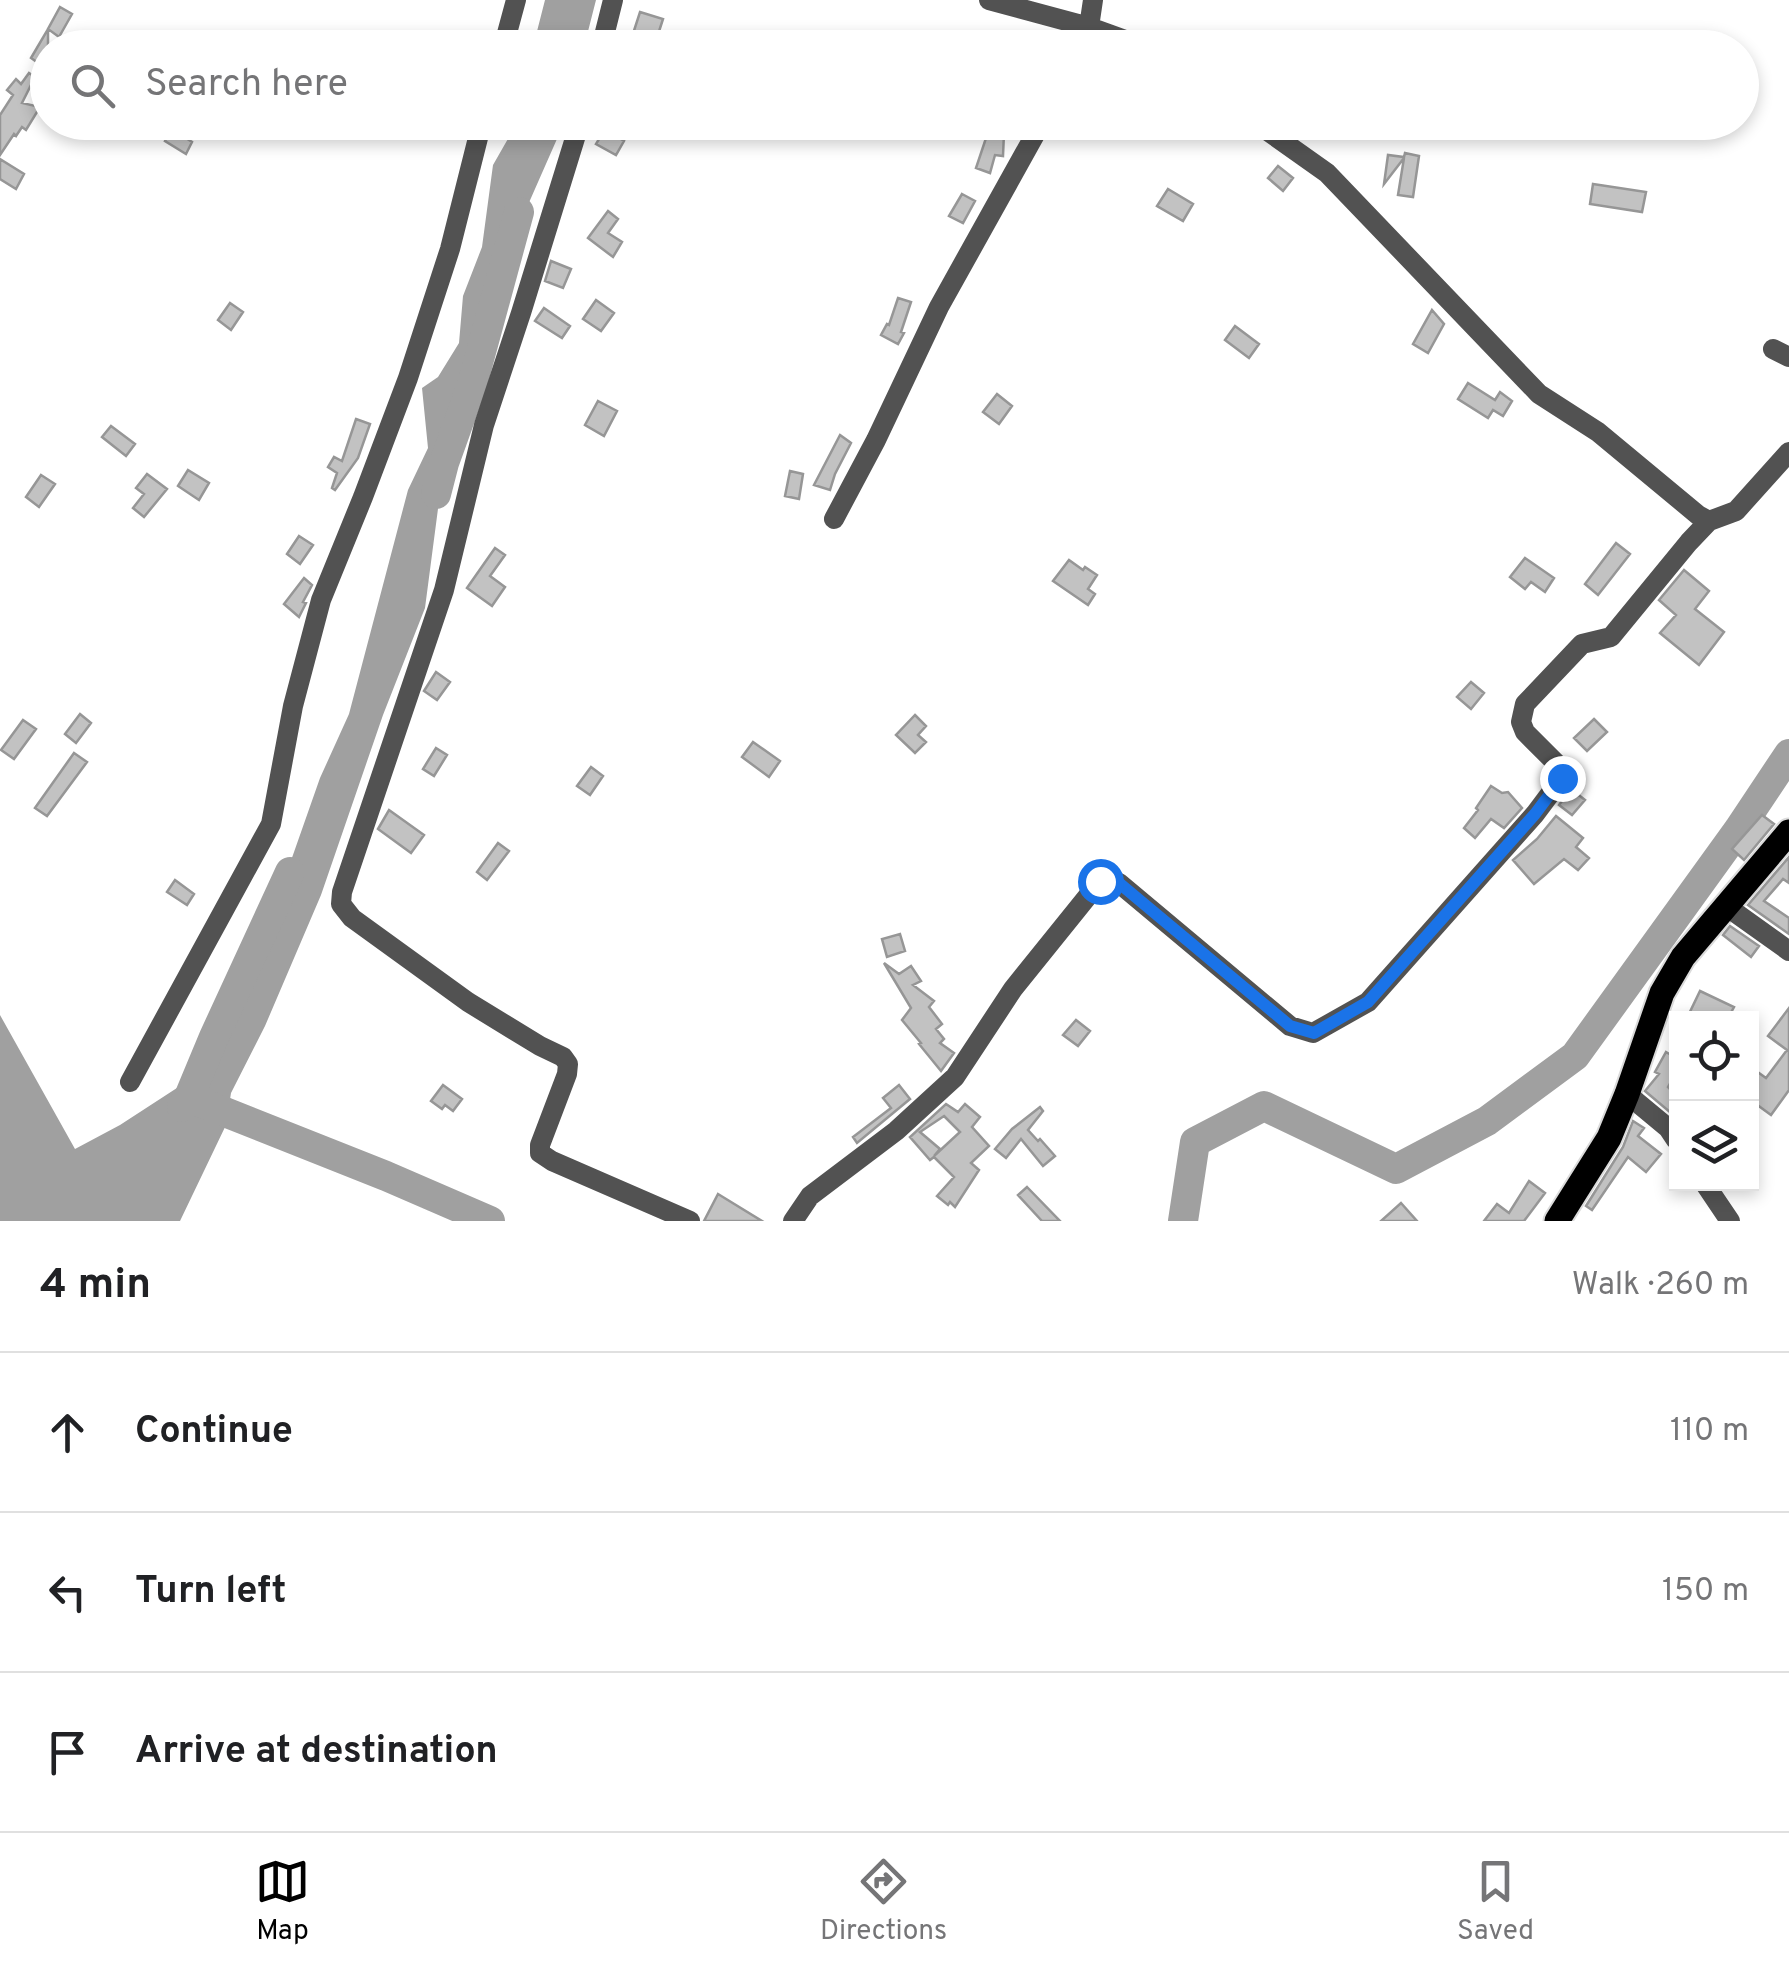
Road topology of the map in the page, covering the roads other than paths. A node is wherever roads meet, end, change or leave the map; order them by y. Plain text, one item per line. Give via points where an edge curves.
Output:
1 (516, 0) edge
2 (613, 0) edge
3 (989, 0) edge
4 (1093, 0) edge
5 (1090, 27) junction
6 (508, 30) edge
7 (606, 30) edge
8 (1088, 30) edge
9 (1098, 30) edge
10 (477, 140) edge
11 (575, 140) edge
12 (1032, 140) edge
13 (1281, 140) edge
14 (1789, 452) edge
15 (834, 519) dead end
16 (1709, 521) junction
17 (1789, 832) edge
18 (1726, 906) junction
19 (1789, 952) edge
20 (130, 1082) dead end
21 (1627, 1094) junction
22 (1669, 1130) edge
23 (1710, 1191) edge
24 (690, 1221) edge
25 (792, 1221) edge
26 (1557, 1221) edge
27 (1730, 1221) edge

1 - 6 street
2 - 7 street
3 - 5 street
4 - 5 street
5 - 8 street
5 - 9 street
10 - 20 street via 408,378 320,600 271,824
11 - 24 street via 484,425 444,590 340,904 468,1002 563,1057 567,1074 540,1153
12 - 15 street via 939,307
13 - 16 street via 1327,172 1539,394
14 - 16 street via 1736,511
16 - 25 street via 1610,638 1582,644 1524,704 1525,732 1564,771 1562,778 1368,1002 1314,1033 1290,1026 1107,878 1013,990 955,1077 810,1196
17 - 18 main road
18 - 19 street
18 - 21 main road via 1662,993
21 - 22 street
21 - 26 main road via 1606,1146
23 - 27 street

